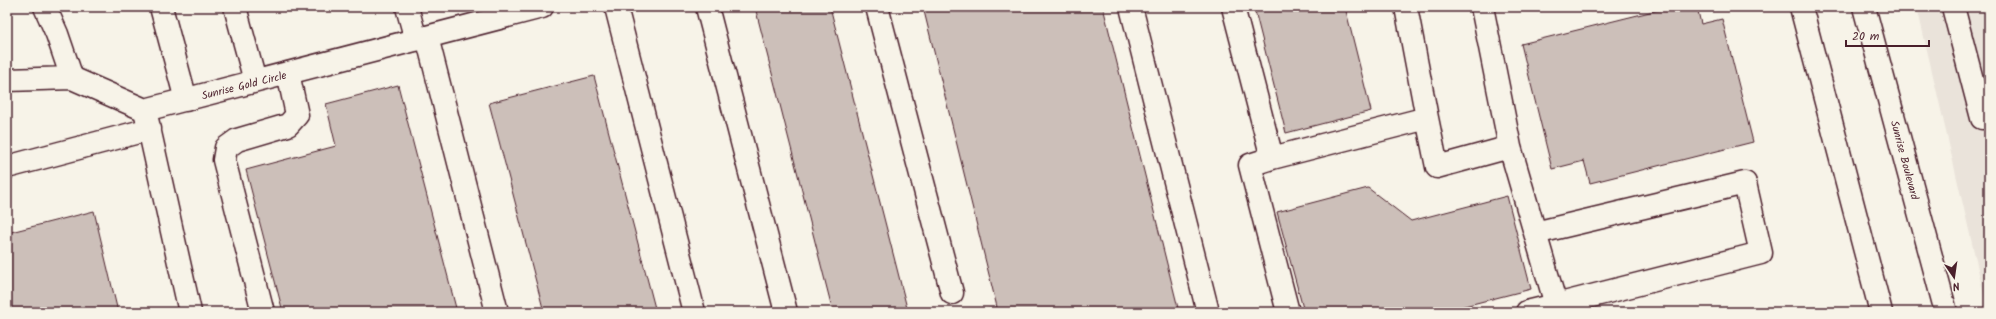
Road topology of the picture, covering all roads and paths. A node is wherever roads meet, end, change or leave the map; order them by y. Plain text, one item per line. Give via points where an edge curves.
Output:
1 (45, 7) edge
2 (161, 7) edge
3 (235, 7) edge
4 (407, 7) edge
5 (542, 7) edge
6 (616, 7) edge
7 (707, 7) edge
8 (877, 7) edge
9 (1130, 7) edge
10 (1233, 7) edge
11 (1406, 7) edge
12 (1482, 7) edge
13 (1801, 7) edge
14 (1864, 7) edge
15 (1954, 7) edge
16 (421, 38) junction
17 (288, 73) junction
18 (72, 78) junction
19 (7, 80) edge
20 (256, 81) junction
21 (186, 100) junction
22 (1989, 116) edge
23 (1427, 118) junction
24 (148, 119) junction
25 (1510, 147) junction
26 (1272, 158) junction
27 (7, 167) edge
28 (1535, 233) junction
29 (952, 293) dead end
30 (1556, 305) junction
31 (190, 312) edge
32 (263, 312) edge
33 (497, 312) edge
34 (694, 312) edge
35 (786, 312) edge
36 (1208, 312) edge
37 (1288, 312) edge
38 (1527, 312) edge
39 (1880, 312) edge
40 (1946, 312) edge

1 - 18 main road
2 - 21 main road
3 - 20 main road
4 - 16 main road
5 - 16 main road, Sunrise Gold Circle
6 - 34 main road
7 - 35 main road
8 - 29 main road
9 - 36 main road
10 - 26 main road
11 - 23 main road
12 - 25 main road
13 - 39 main road
14 - 40 main road, Sunrise Boulevard
15 - 22 main road via 1982,118
16 - 17 main road, Sunrise Gold Circle
16 - 33 main road
17 - 20 main road, Sunrise Gold Circle
17 - 32 main road via 297,115 288,125 237,140 226,148 224,160
18 - 19 main road
18 - 24 main road
20 - 21 main road, Sunrise Gold Circle
21 - 24 main road, Sunrise Gold Circle
23 - 25 main road via 1437,167
23 - 26 main road
24 - 27 main road, Sunrise Gold Circle
24 - 31 main road
25 - 28 main road
26 - 37 main road via 1250,165
28 - 30 main road
28 - 30 main road via 1745,183 1761,253
30 - 38 main road

